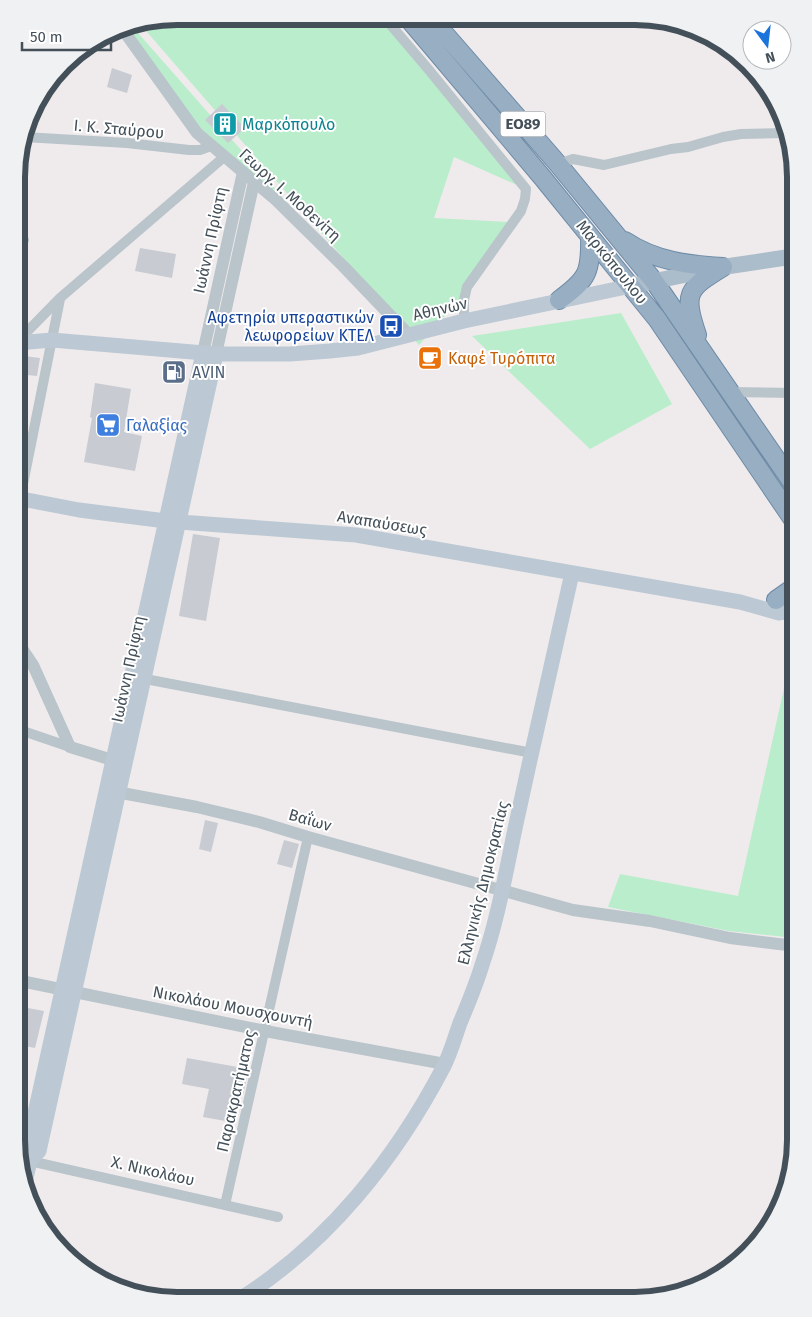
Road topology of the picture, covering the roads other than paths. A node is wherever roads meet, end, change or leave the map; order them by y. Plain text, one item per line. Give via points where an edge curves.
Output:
1 (391, 25) edge
2 (414, 25) edge
3 (437, 25) edge
4 (126, 34) edge
5 (780, 133) edge
6 (31, 137) edge
7 (211, 146) junction
8 (224, 157) junction
9 (558, 164) junction
10 (243, 172) junction
11 (254, 182) junction
12 (614, 234) junction
13 (590, 236) junction
14 (787, 257) edge
15 (723, 267) junction
16 (654, 281) junction
17 (632, 286) junction
18 (60, 298) junction
19 (560, 300) junction
20 (464, 321) junction
21 (25, 334) edge
22 (408, 334) junction
23 (52, 340) junction
24 (25, 342) edge
25 (702, 349) junction
26 (209, 353) junction
27 (730, 392) junction
28 (787, 393) edge
29 (25, 470) edge
30 (787, 475) edge
31 (25, 500) edge
32 (787, 510) edge
33 (172, 521) junction
34 (572, 573) junction
35 (787, 596) edge
36 (787, 600) edge
37 (777, 607) junction
38 (787, 608) edge
39 (787, 613) edge
40 (25, 654) edge
41 (138, 677) junction
42 (25, 732) edge
43 (70, 747) junction
44 (532, 752) junction
45 (119, 762) junction
46 (113, 791) junction
47 (308, 837) junction
48 (503, 890) junction
49 (787, 945) edge
50 (25, 982) edge
51 (68, 991) junction
52 (265, 1030) junction
53 (444, 1064) junction
54 (26, 1159) edge
55 (27, 1160) edge
56 (225, 1205) junction
57 (278, 1217) dead end
58 (250, 1292) edge

1 - 20 street via 526,189 521,211 467,287
2 - 13 highway, Μαρκόπουλου / ΕΟ89
3 - 9 highway, Μαρκόπουλου / ΕΟ89
4 - 7 street, Γεωργ. Ι. Μοθενίτη via 197,133
5 - 9 street via 723,136 688,147 604,164 573,159
6 - 7 street, Ι. Κ. Σταύρου via 190,150
7 - 8 street, Γεωργ. Ι. Μοθενίτη
8 - 10 street, Γεωργ. Ι. Μοθενίτη
8 - 18 street
9 - 12 highway, Μαρκόπουλου / ΕΟ89
10 - 11 street, Γεωργ. Ι. Μοθενίτη
10 - 26 street, Ιωάννη Πρίφτη
11 - 22 street, Γεωργ. Ι. Μοθενίτη via 343,266
11 - 26 street, Ιωάννη Πρίφτη
12 - 15 highway, ΕΟ89 via 661,259 693,266
12 - 16 highway, Μαρκόπουλου / ΕΟ89
13 - 17 highway, Μαρκόπουλου / ΕΟ89
13 - 19 highway via 588,272 578,286
14 - 15 main road, ΕΟ89
15 - 16 main road, ΕΟ89
15 - 25 highway via 700,281 690,296 691,315
16 - 17 main road, ΕΟ89
16 - 25 highway, Μαρκόπουλου
17 - 19 main road, Αθηνών
17 - 32 highway, Μαρκόπουλου
18 - 21 street
18 - 23 street
19 - 20 main road, Αθηνών
20 - 22 main road, Αθηνών
22 - 26 main road, Αθηνών via 358,348 330,351
23 - 24 main road, Αθηνών
23 - 26 main road, Αθηνών
23 - 29 street
25 - 27 highway, Μαρκόπουλου
26 - 33 main road, Ιωάννη Πρίφτη
27 - 28 street
27 - 30 highway, Μαρκόπουλου
31 - 33 main road, Αναπαύσεως
33 - 34 main road, Αναπαύσεως via 356,535
33 - 41 main road, Ιωάννη Πρίφτη
33 - 41 main road, Ιωάννη Πρίφτη via 148,598
34 - 37 main road, Αναπαύσεως
34 - 44 main road, Ελληνικής Δημοκρατίας
35 - 37 highway
36 - 37 main road
37 - 38 main road, Αναπαύσεως
37 - 39 street
40 - 43 street
41 - 44 street
41 - 45 main road, Ιωάννη Πρίφτη
42 - 43 street
43 - 45 street
44 - 48 main road, Ελληνικής Δημοκρατίας
45 - 46 main road, Ιωάννη Πρίφτη
46 - 47 street, Βαΐων via 197,807
46 - 51 main road, Ιωάννη Πρίφτη
47 - 48 street, Βαΐων
47 - 52 street, Παρακρατήματος
48 - 49 street, Βαΐων via 573,910
48 - 53 main road, Ελληνικής Δημοκρατίας via 483,965
50 - 51 street, Νικολάου Μουσχουντή
51 - 52 street, Νικολάου Μουσχουντή
51 - 54 main road, Ιωάννη Πρίφτη via 40,1151
52 - 53 street, Νικολάου Μουσχουντή
52 - 56 street, Παρακρατήματος
53 - 58 main road, Ελληνικής Δημοκρατίας via 412,1121 348,1206 298,1256
55 - 56 street, Χ. Νικολάου
56 - 57 street, Χ. Νικολάου

